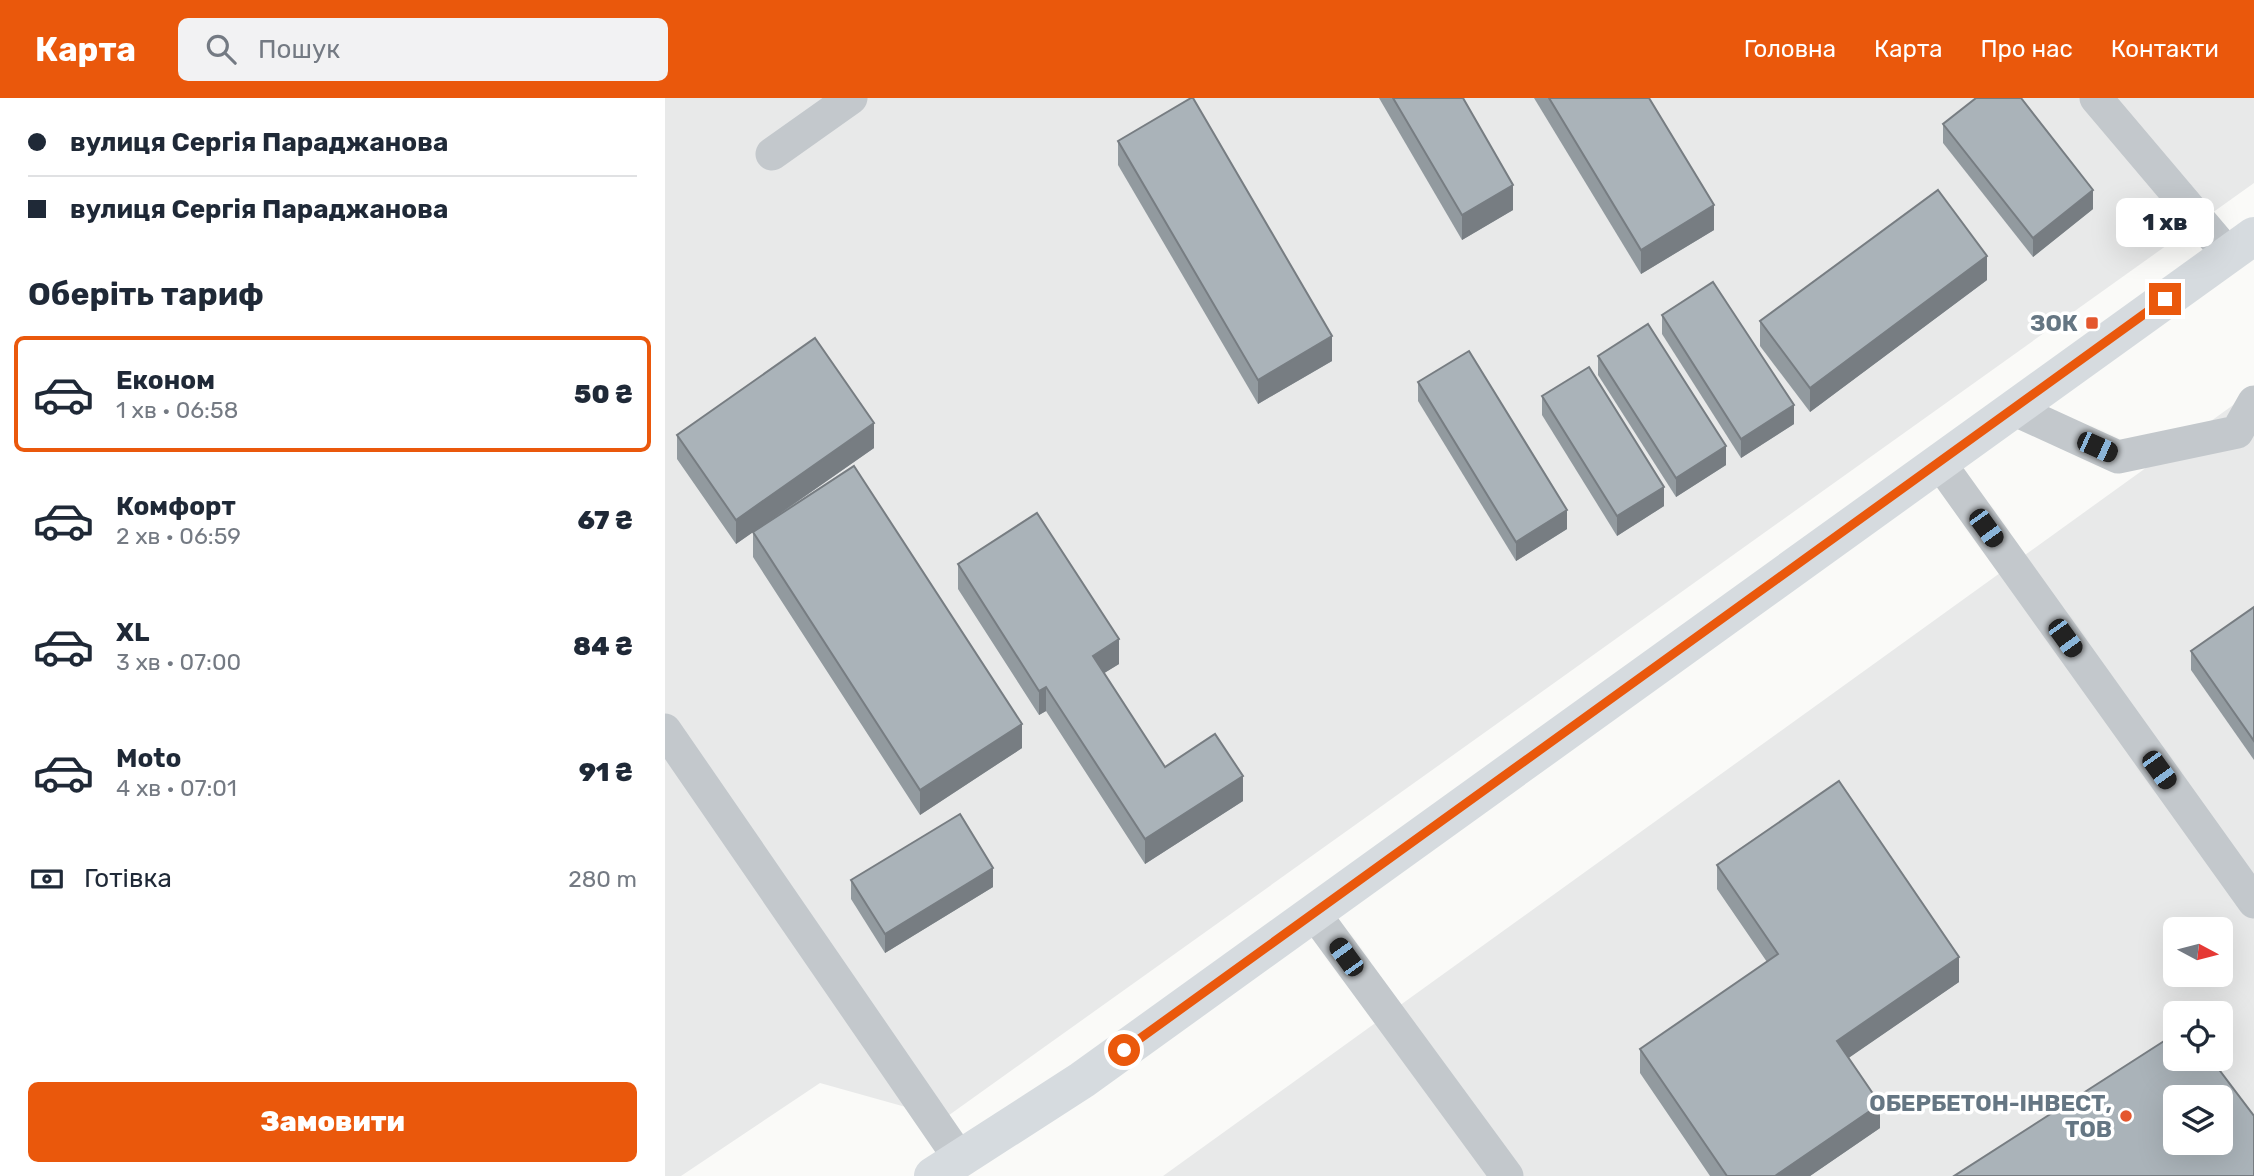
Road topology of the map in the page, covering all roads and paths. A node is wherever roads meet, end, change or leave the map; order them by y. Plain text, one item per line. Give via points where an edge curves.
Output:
1 (851, 98) edge
2 (2096, 98) edge
3 (772, 154) dead end
4 (2241, 245) edge
5 (2254, 402) edge
6 (2013, 410) junction
7 (1939, 463) junction
8 (665, 730) edge
9 (2254, 902) edge
10 (1314, 913) junction
11 (947, 1168) edge
12 (1507, 1176) edge

1 - 3 lane
2 - 4 lane
4 - 6 main road
5 - 6 lane via 2237,432 2118,457
6 - 7 main road
7 - 9 lane
7 - 10 main road
8 - 11 lane
10 - 11 main road via 1082,1080
10 - 12 lane

